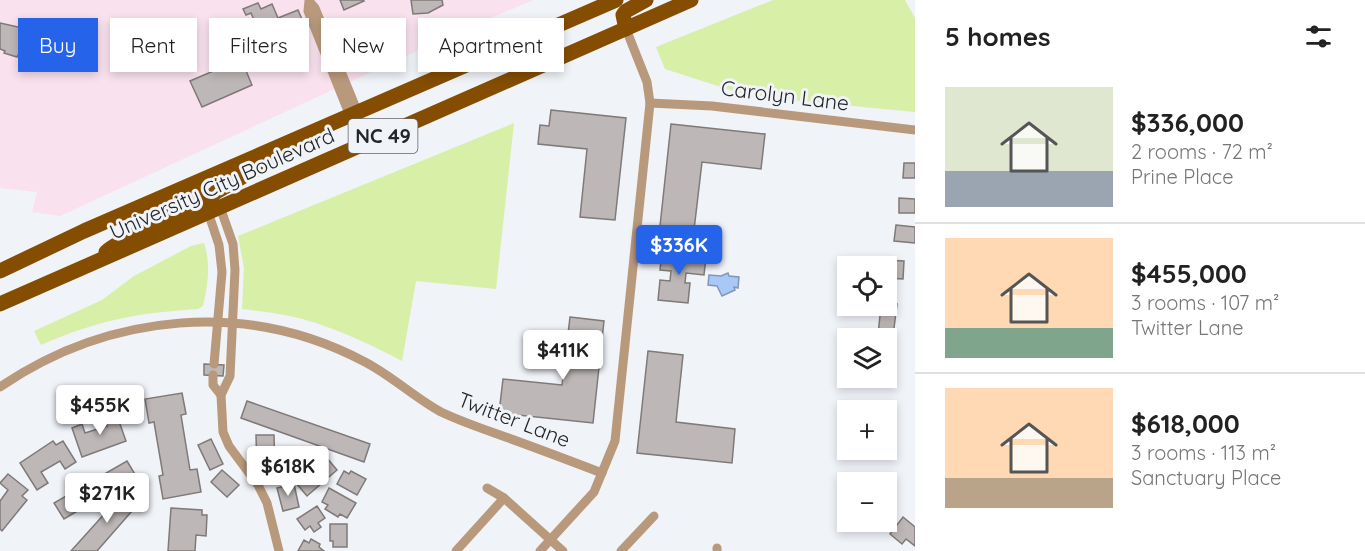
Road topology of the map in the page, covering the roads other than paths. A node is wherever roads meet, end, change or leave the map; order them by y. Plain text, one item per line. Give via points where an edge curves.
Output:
1 (309, 0) edge
2 (616, 0) edge
3 (646, 0) edge
4 (691, 0) edge
5 (626, 29) junction
6 (650, 103) junction
7 (354, 114) junction
8 (316, 130) junction
9 (915, 130) edge
10 (197, 183) junction
11 (214, 210) junction
12 (93, 264) junction
13 (0, 271) edge
14 (0, 304) edge
15 (218, 322) junction
16 (232, 323) junction
17 (214, 364) dead end
18 (213, 375) dead end
19 (0, 387) edge
20 (221, 395) junction
21 (602, 473) junction
22 (487, 488) dead end
23 (504, 498) junction
24 (654, 516) dead end
25 (550, 540) junction
26 (279, 551) edge
27 (456, 551) edge
28 (540, 551) edge
29 (563, 551) edge
30 (621, 551) edge

1 - 7 street
2 - 7 main road, University City Boulevard / NC 49
3 - 5 main road via 623,15
4 - 5 main road, University City Boulevard / NC 49
5 - 6 street via 647,82
5 - 11 main road, University City Boulevard / NC 49
6 - 9 street, Carolyn Lane via 712,106
6 - 21 street via 615,441
7 - 8 main road, University City Boulevard / NC 49
8 - 10 main road, University City Boulevard / NC 49
8 - 11 main road via 216,192 209,199
10 - 12 main road via 193,201 116,243
10 - 13 main road, University City Boulevard / NC 49
11 - 12 main road, University City Boulevard / NC 49
11 - 15 street via 221,256
11 - 16 street via 234,253
12 - 14 main road, University City Boulevard / NC 49
15 - 16 street
15 - 17 street
15 - 19 street via 151,325 95,340 59,353
16 - 20 street via 230,376
16 - 21 street, Twitter Lane via 317,340 365,362 440,411
18 - 20 street via 213,385
20 - 26 street via 223,432 267,502
21 - 25 street via 594,492
22 - 23 street
23 - 25 street
23 - 27 street
24 - 30 street
25 - 28 street
25 - 29 street

